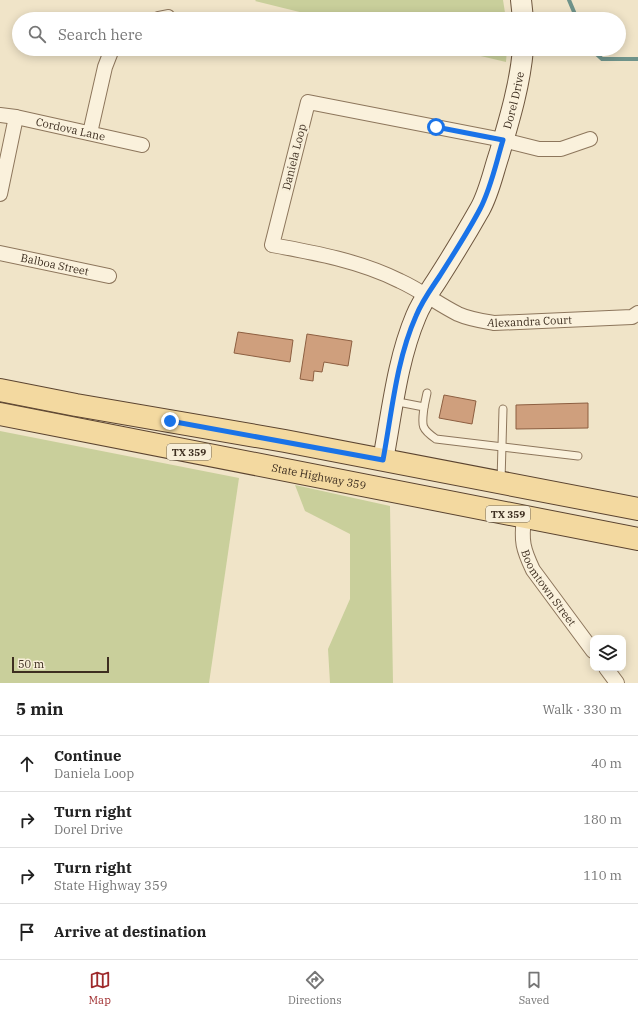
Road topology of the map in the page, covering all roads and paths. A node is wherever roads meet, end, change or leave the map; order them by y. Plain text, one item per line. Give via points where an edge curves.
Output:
1 (521, 0) edge
2 (522, 12) edge
3 (109, 56) edge
4 (522, 56) edge
5 (0, 115) edge
6 (16, 117) junction
7 (90, 133) junction
8 (590, 139) dead end
9 (503, 140) junction
10 (142, 145) dead end
11 (0, 194) edge
12 (0, 253) edge
13 (109, 276) dead end
14 (427, 294) junction
15 (638, 313) edge
16 (0, 390) edge
17 (427, 392) dead end
18 (393, 401) junction
19 (424, 407) junction
20 (503, 409) dead end
21 (0, 414) edge
22 (502, 447) junction
23 (578, 456) dead end
24 (383, 460) junction
25 (501, 483) junction
26 (529, 488) junction
27 (378, 489) junction
28 (638, 509) edge
29 (524, 518) junction
30 (638, 539) edge
31 (590, 647) edge
32 (608, 671) edge
33 (617, 683) edge

1 - 2 street
3 - 7 street
4 - 9 street, Dorel Drive
5 - 6 street, Cordova Lane
6 - 7 street, Cordova Lane
6 - 11 street
7 - 10 street, Cordova Lane
8 - 9 street via 561,149 539,149
9 - 14 street, Dorel Drive via 481,207
9 - 14 street, Daniela Loop via 308,102 272,245 362,265
12 - 13 street, Balboa Street
14 - 15 street, Alexandra Court via 459,314 494,323 632,317
14 - 18 street, Dorel Drive via 405,344
16 - 24 main road, TX 359
17 - 19 lane
18 - 19 lane
18 - 24 street, Dorel Drive
19 - 22 lane via 422,424 436,439
20 - 22 lane
21 - 27 main road, State Highway 359 / TX 359
22 - 23 lane
22 - 25 lane
24 - 25 main road, TX 359
24 - 27 main road
25 - 26 main road, TX 359
26 - 28 main road, TX 359
26 - 29 main road
27 - 29 main road, State Highway 359 / TX 359
29 - 30 main road, State Highway 359 / TX 359
29 - 31 street, Boomtown Street via 522,542 533,570
32 - 33 street

